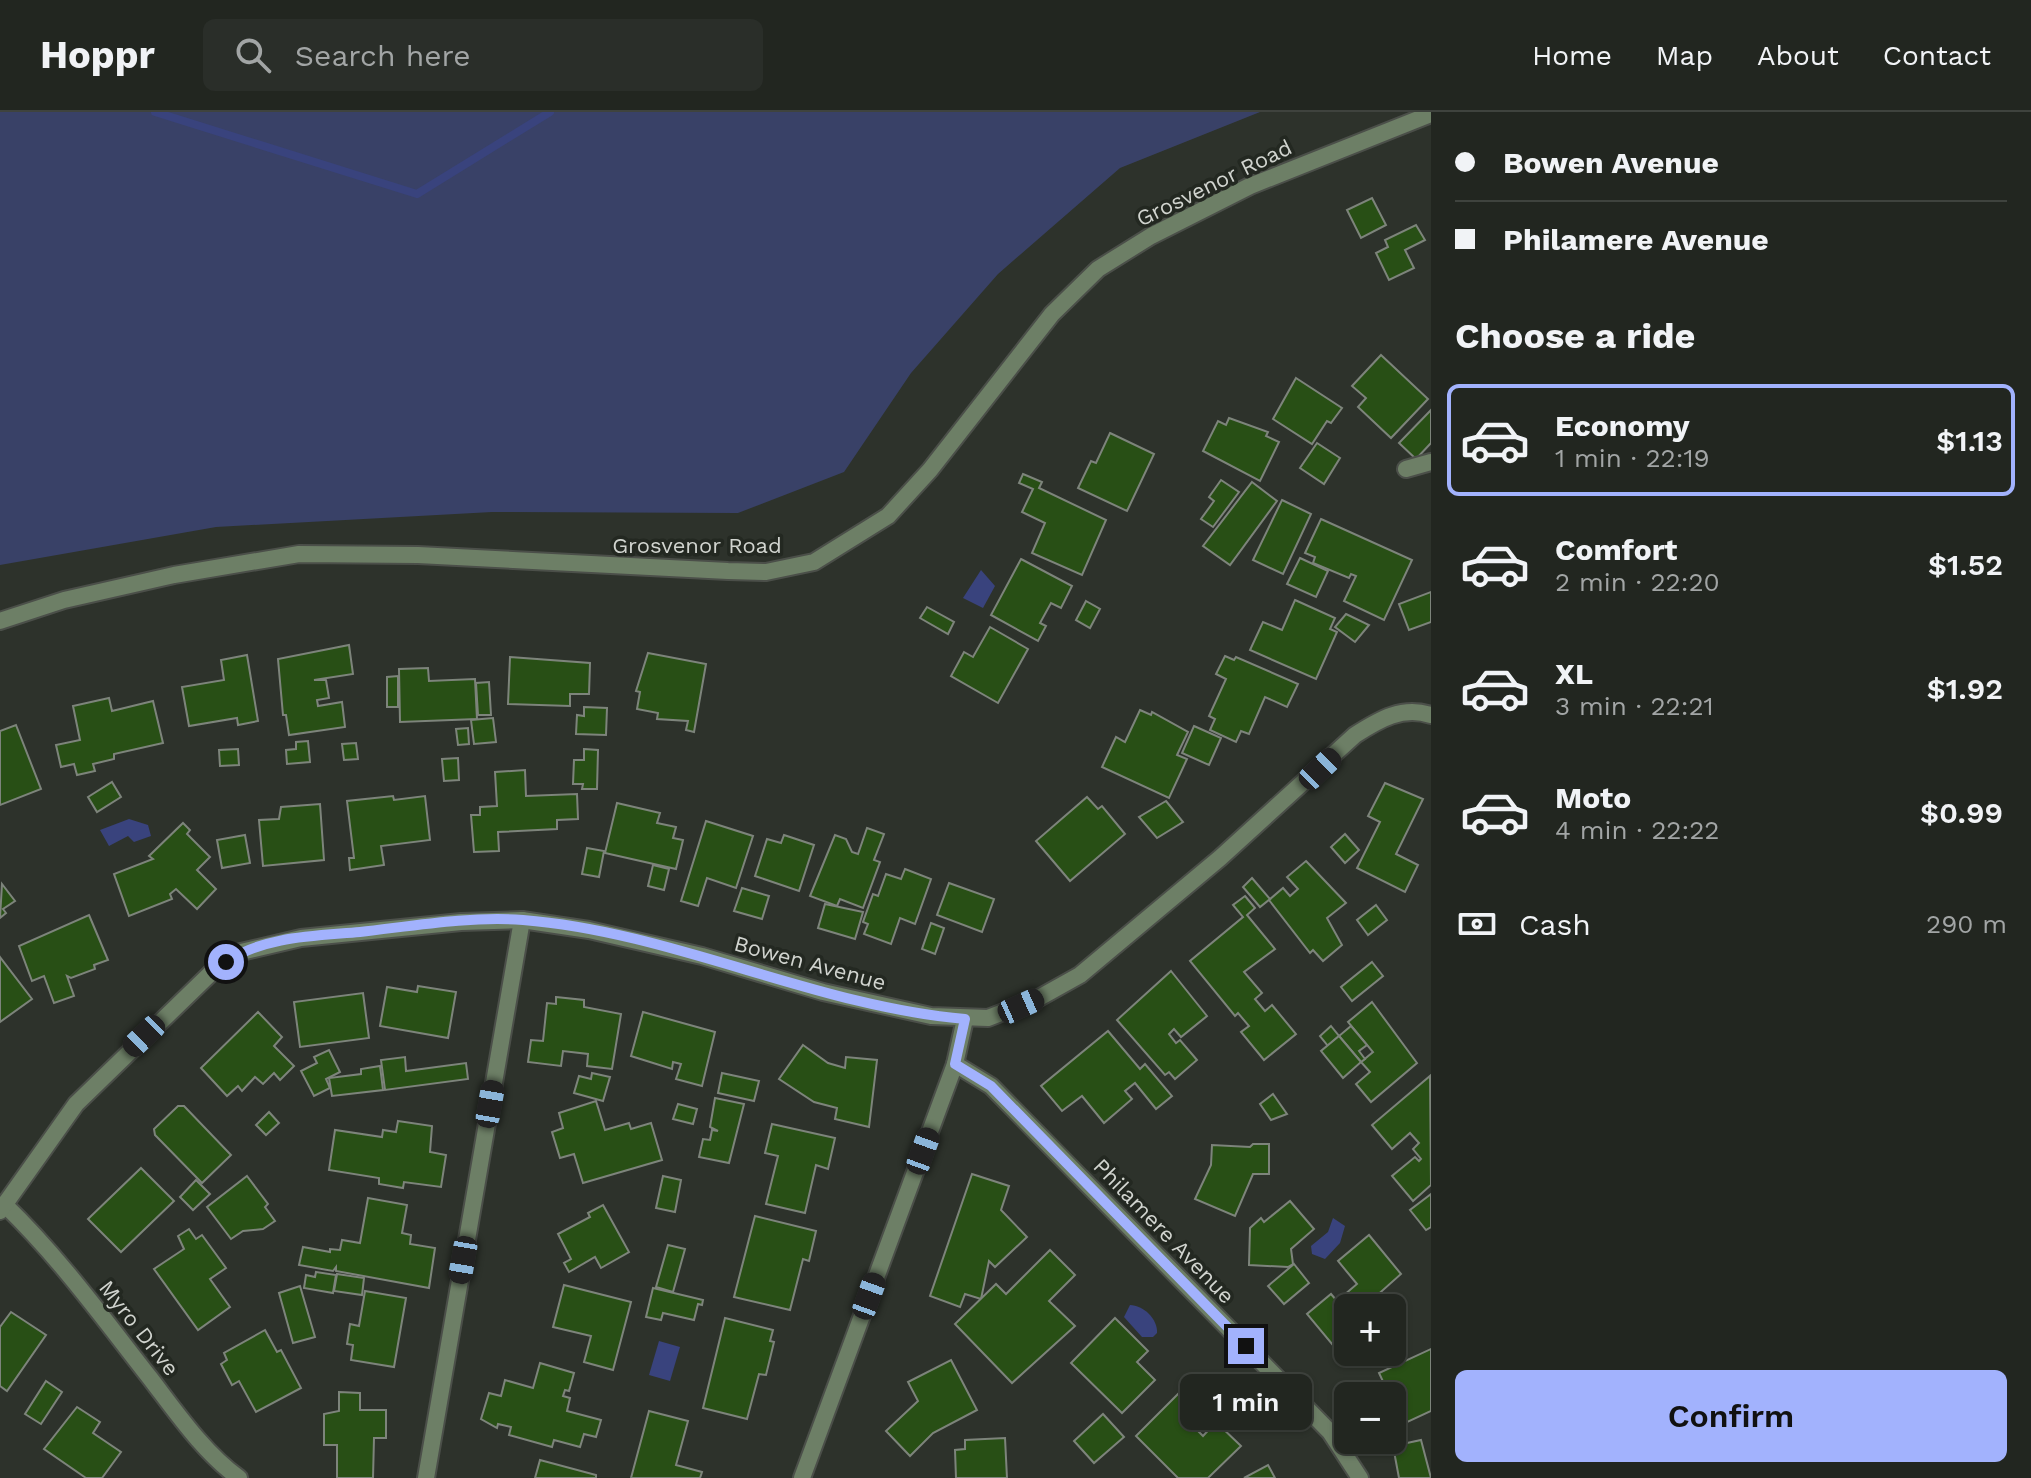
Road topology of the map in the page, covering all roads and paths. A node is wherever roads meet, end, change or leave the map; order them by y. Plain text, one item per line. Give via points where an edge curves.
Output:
1 (1431, 114) edge
2 (1431, 462) edge
3 (1406, 469) dead end
4 (0, 621) edge
5 (1431, 715) edge
6 (522, 920) junction
7 (965, 1019) junction
8 (955, 1064) junction
9 (2, 1207) edge
10 (239, 1478) edge
11 (426, 1478) edge
12 (802, 1478) edge
13 (1360, 1478) edge

1 - 4 street, Grosvenor Road via 1250,186 1098,269 1052,314 888,516 814,562 766,572 299,554 174,575
2 - 3 street
5 - 7 street, Bowen Avenue via 1399,712 1355,735 1080,975 1004,1014
6 - 7 street, Bowen Avenue via 589,930 823,992
6 - 9 street, Bowen Avenue via 301,938 241,952 212,972 76,1104
6 - 11 street
7 - 8 street
8 - 12 street
8 - 13 street, Philamere Avenue via 991,1086 1330,1432
9 - 10 street, Myro Drive via 47,1246 179,1416

